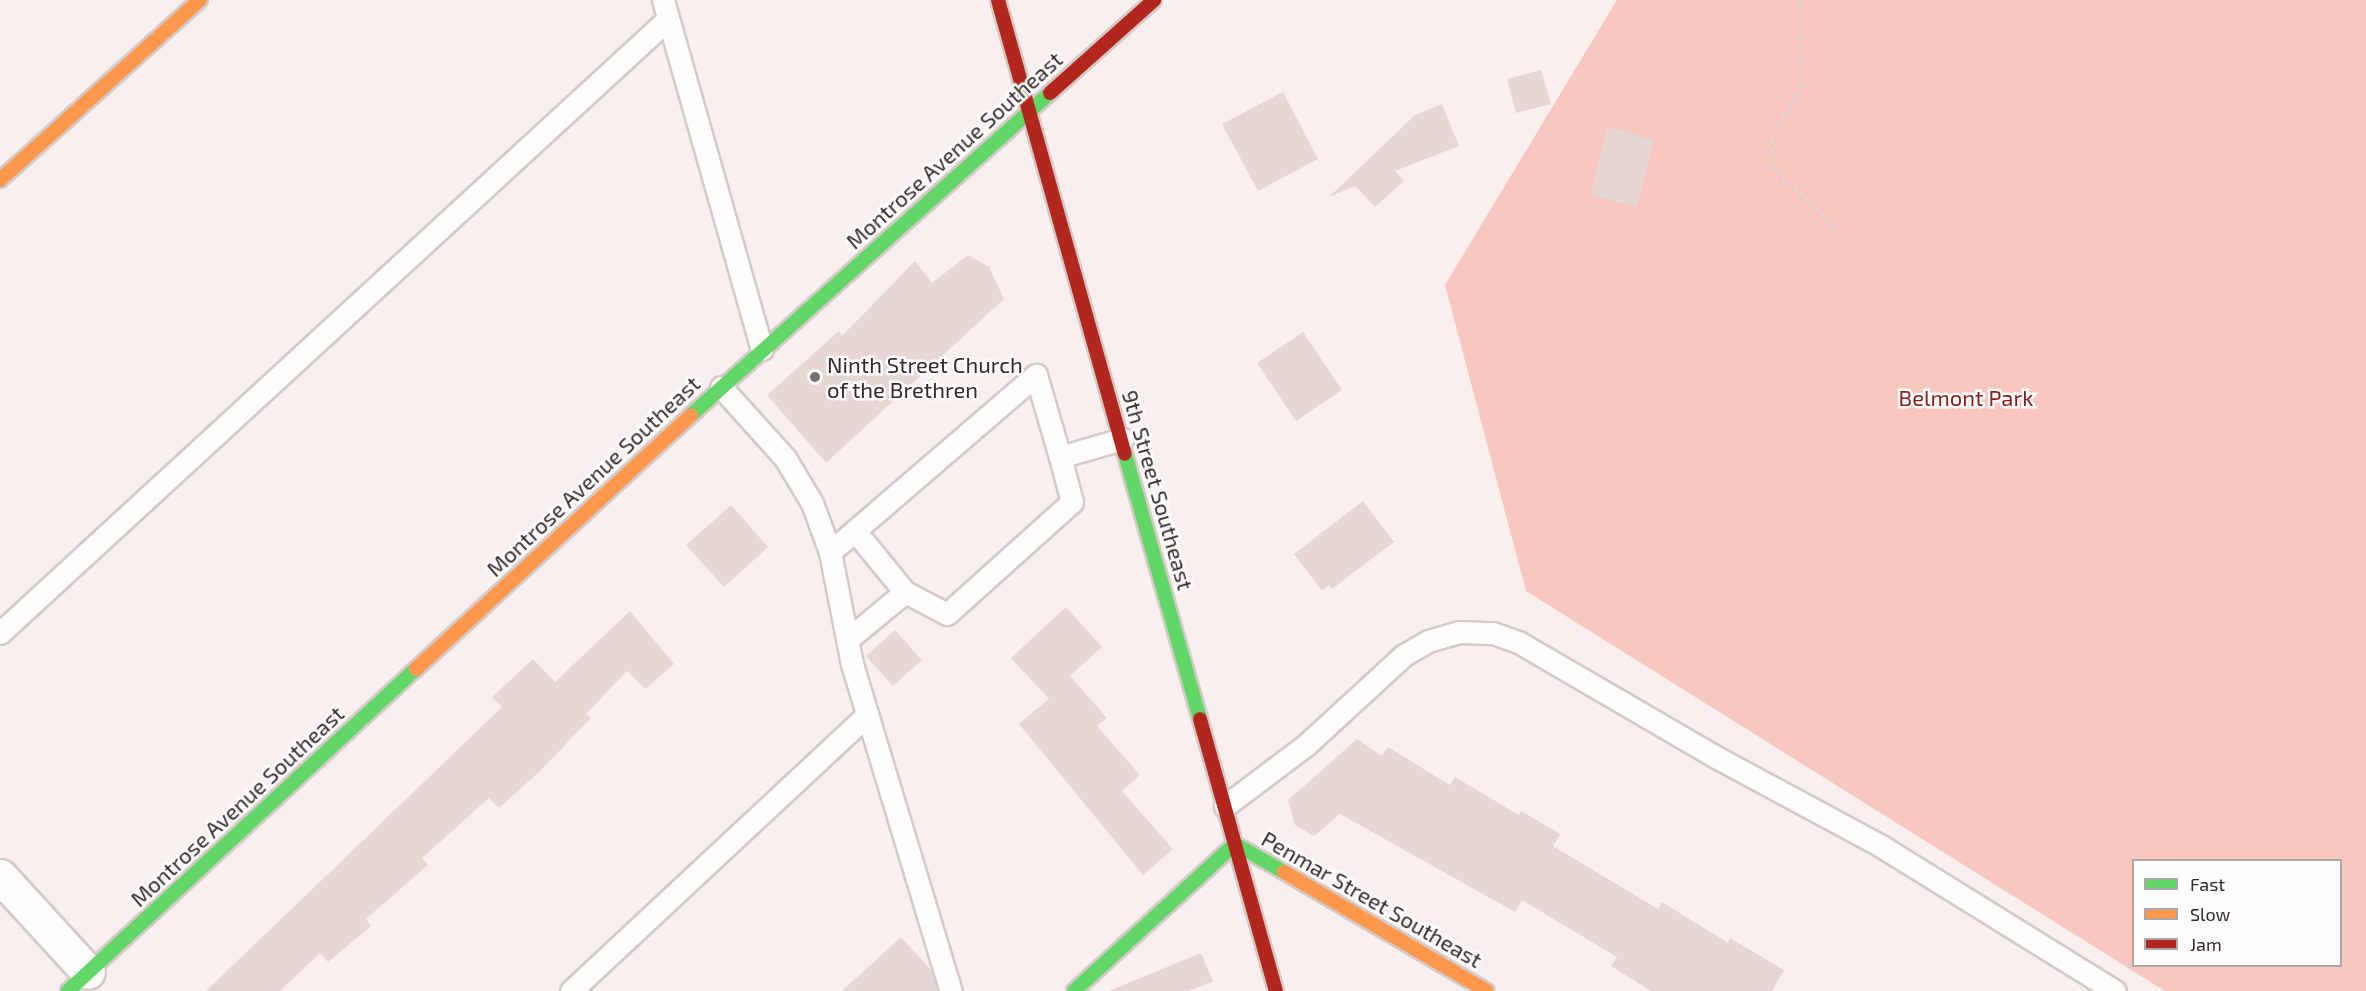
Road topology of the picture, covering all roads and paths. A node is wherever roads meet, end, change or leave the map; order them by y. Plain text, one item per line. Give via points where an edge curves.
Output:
1 (200, 0) edge
2 (998, 0) edge
3 (1154, 0) edge
4 (1801, 0) edge
5 (665, 10) edge
6 (1030, 113) junction
7 (0, 180) edge
8 (1838, 228) dead end
9 (762, 349) junction
10 (721, 387) junction
11 (1122, 439) junction
12 (1060, 457) junction
13 (855, 531) junction
14 (830, 552) junction
15 (905, 592) junction
16 (0, 633) edge
17 (847, 640) junction
18 (867, 715) junction
19 (1225, 806) junction
20 (1235, 844) junction
21 (0, 876) edge
22 (78, 982) edge
23 (571, 991) edge
24 (951, 991) edge
25 (1074, 991) edge
26 (1276, 991) edge
27 (1487, 991) edge
28 (2115, 991) edge

1 - 7 street
2 - 6 street, 9th Street Southeast
3 - 6 street, Montrose Avenue Southeast
4 - 8 path via 1802,86 1772,140 1772,168
5 - 9 lane
5 - 16 lane
6 - 9 street, Montrose Avenue Southeast
6 - 11 street, 9th Street Southeast
9 - 10 street, Montrose Avenue Southeast
10 - 14 lane via 785,458 812,503
10 - 22 street, Montrose Avenue Southeast
11 - 12 lane
11 - 19 street, 9th Street Southeast
12 - 13 lane via 1036,375
12 - 15 lane via 1072,502 947,614
13 - 14 lane
13 - 15 lane
14 - 17 lane
15 - 17 lane
17 - 18 lane
18 - 23 lane
18 - 24 lane
19 - 20 street, 9th Street Southeast
19 - 28 lane via 1306,745 1404,655 1428,641 1460,632 1493,633 1520,643 1714,756 1881,846
20 - 25 street
20 - 26 street, 9th Street Southeast
20 - 27 street, Penmar Street Southeast
21 - 22 street

